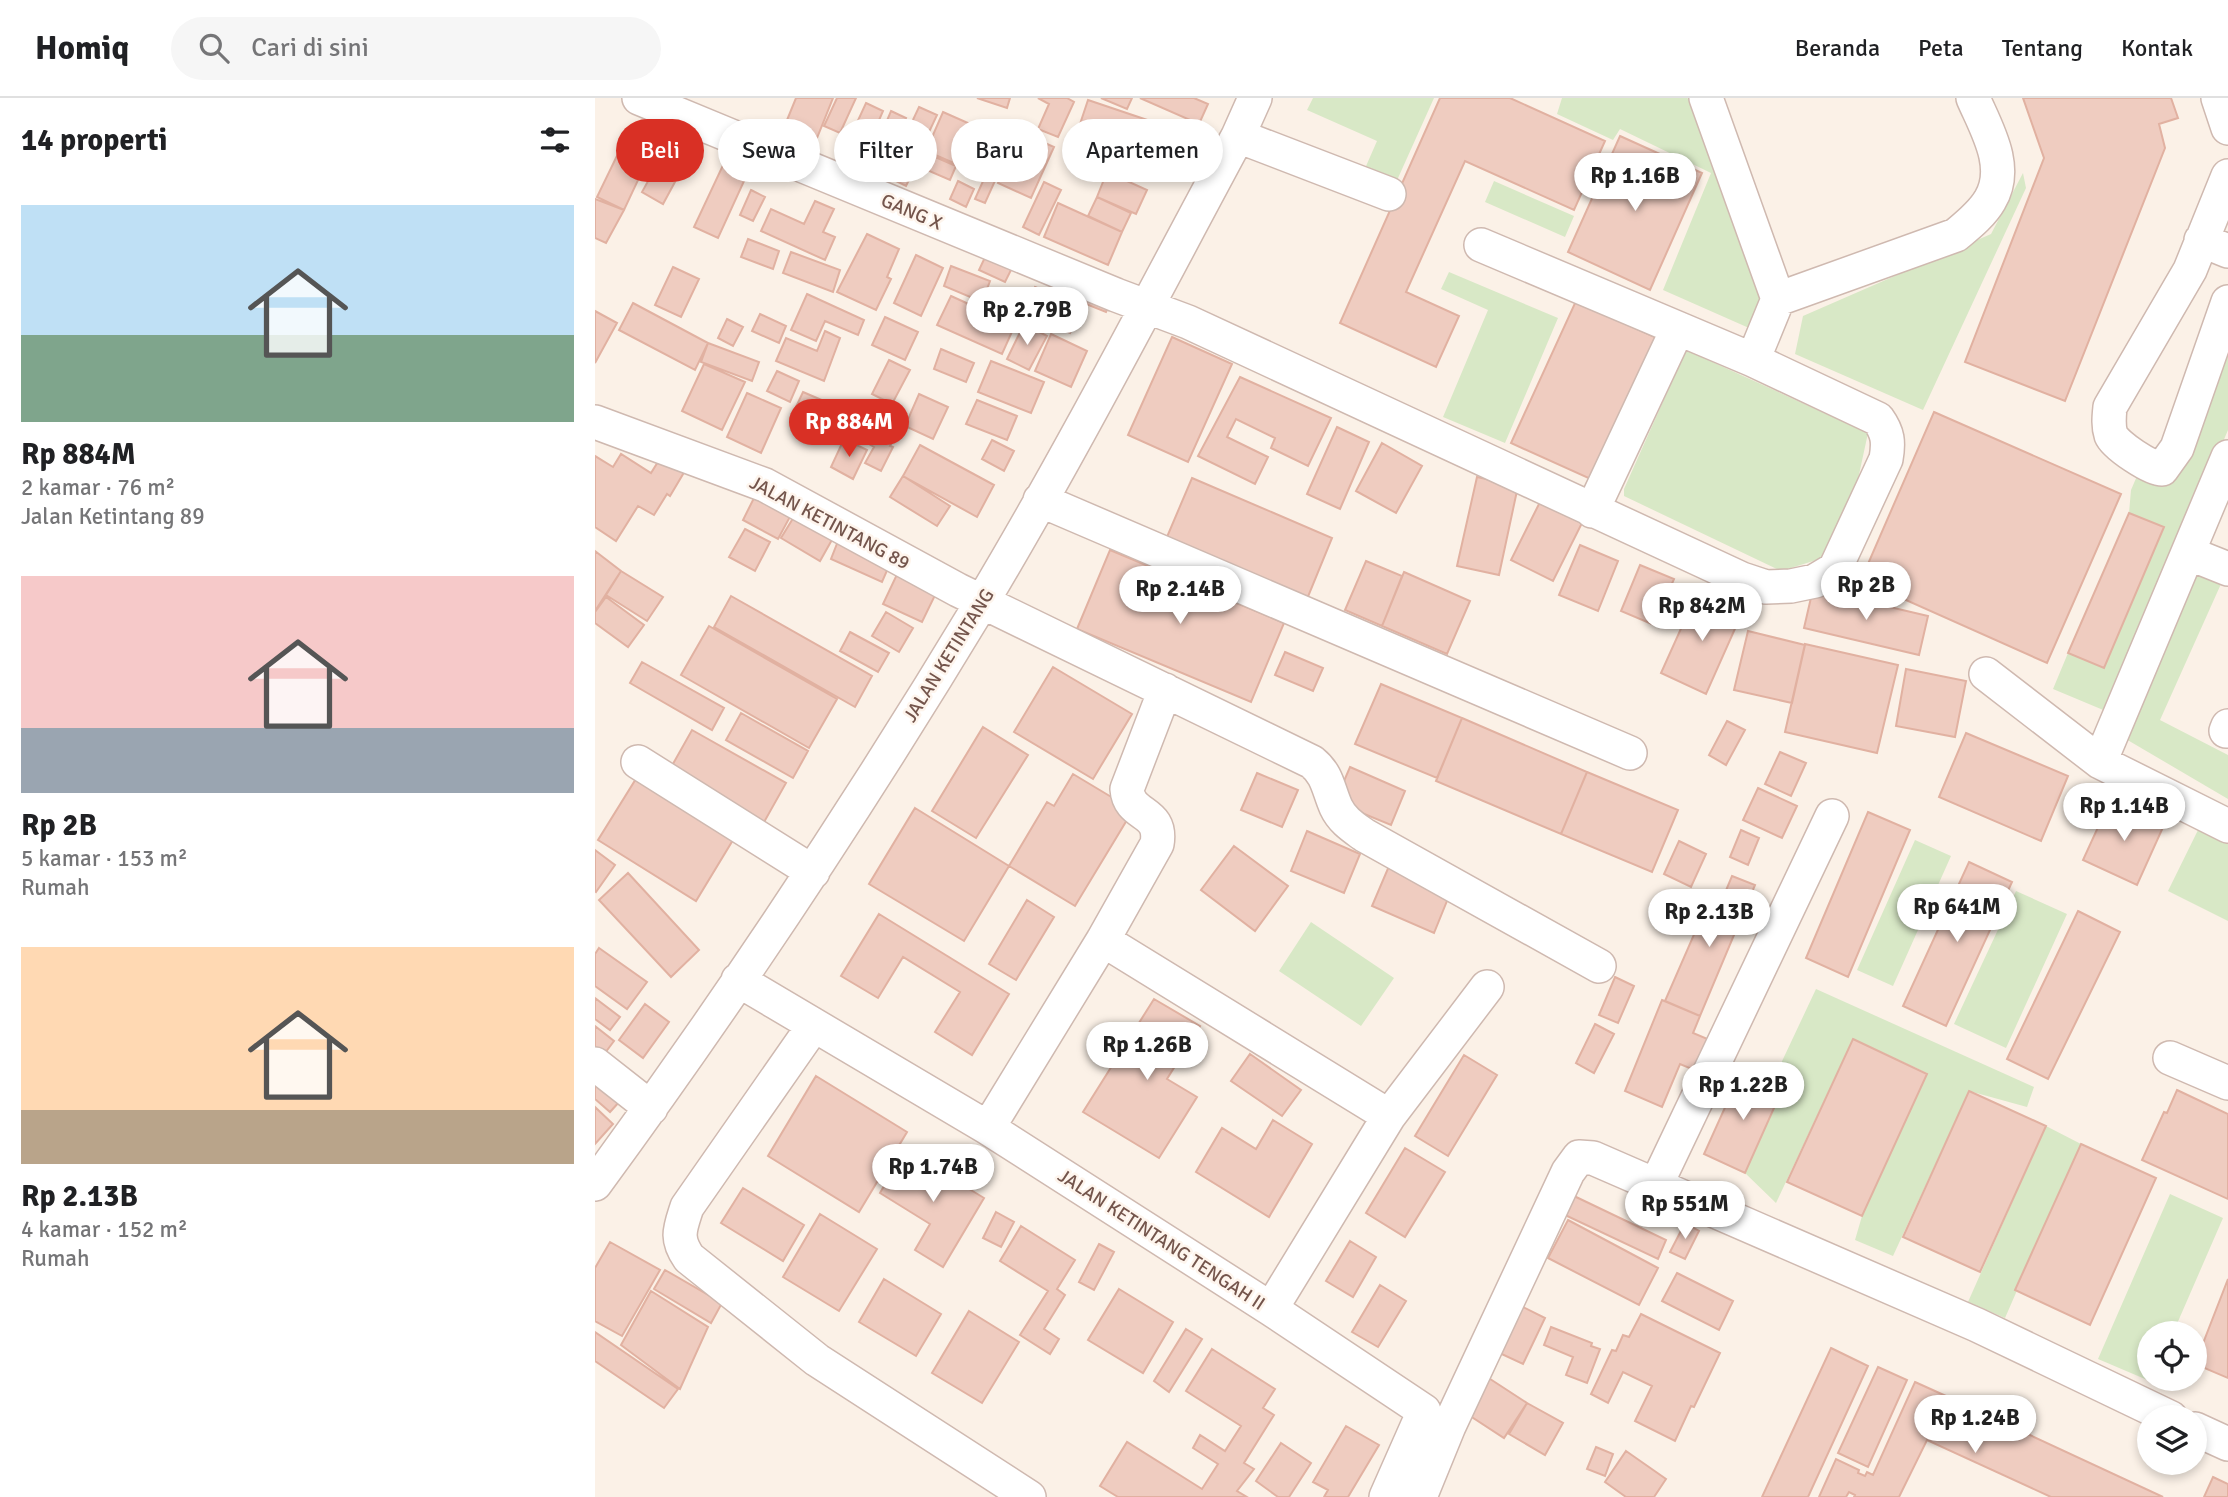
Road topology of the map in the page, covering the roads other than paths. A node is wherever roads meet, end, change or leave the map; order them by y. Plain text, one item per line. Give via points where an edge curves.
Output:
1 (639, 98) edge
2 (1255, 98) edge
3 (1706, 98) edge
4 (1972, 98) edge
5 (2218, 98) edge
6 (2228, 128) edge
7 (1238, 136) junction
8 (2228, 176) edge
9 (1388, 194) dead end
10 (1481, 245) dead end
11 (2206, 254) edge
12 (2228, 287) edge
13 (1778, 299) junction
14 (2228, 302) edge
15 (1146, 307) junction
16 (1677, 330) junction
17 (1753, 360) junction
18 (595, 422) edge
19 (2228, 457) edge
20 (1040, 500) junction
21 (1591, 511) junction
22 (2188, 553) junction
23 (2228, 569) edge
24 (982, 601) junction
25 (1986, 674) dead end
26 (1165, 690) junction
27 (1630, 753) dead end
28 (638, 762) dead end
29 (2100, 762) junction
30 (1832, 817) dead end
31 (2228, 827) edge
32 (813, 872) junction
33 (1103, 940) junction
34 (1599, 965) dead end
35 (738, 980) junction
36 (1487, 987) dead end
37 (814, 1026) junction
38 (2170, 1058) dead end
39 (595, 1064) edge
40 (2228, 1083) edge
41 (651, 1108) junction
42 (1389, 1116) junction
43 (988, 1128) junction
44 (595, 1184) edge
45 (1655, 1185) junction
46 (1271, 1309) junction
47 (2144, 1405) edge
48 (2207, 1434) edge
49 (2228, 1444) edge
50 (1427, 1495) edge
51 (1029, 1497) edge
52 (1385, 1497) edge

1 - 15 street, GANG X
2 - 7 street, JALAN KETINTANG
3 - 13 street
4 - 13 street via 1996,148 1997,175 1991,199 1975,218 1956,235
5 - 6 street
7 - 9 street
7 - 15 street, JALAN KETINTANG
8 - 11 street
10 - 16 street, GANG X
11 - 12 street
11 - 14 street via 2110,407 2112,439 2153,469 2162,469 2177,449
13 - 17 street
15 - 20 street, JALAN KETINTANG
15 - 21 street, GANG X via 1188,322
16 - 17 street, GANG X
16 - 21 street
17 - 21 street, GANG X via 1878,419 1887,432 1886,458 1835,569 1815,582 1766,587
18 - 24 street, JALAN KETINTANG 89 via 765,485
19 - 22 street
20 - 24 street, JALAN KETINTANG
20 - 27 street
22 - 23 street
22 - 29 street
24 - 26 street, JALAN KETINTANG 89
24 - 32 street, JALAN KETINTANG
25 - 29 street
26 - 33 street via 1127,789 1133,806 1154,821 1159,831 1157,844
26 - 34 street, JALAN KETINTANG 89 via 1312,762 1323,771 1336,808 1355,829
28 - 32 street
29 - 31 street
30 - 45 street
32 - 35 street, JALAN KETINTANG
33 - 42 street
33 - 43 street
35 - 37 street, JALAN KETINTANG TENGAH II
35 - 41 street, JALAN KETINTANG
36 - 42 street
37 - 43 street, JALAN KETINTANG TENGAH II
37 - 51 street via 687,1207 680,1245 689,1258 817,1360
38 - 40 street
39 - 41 street
41 - 44 street, JALAN KETINTANG
42 - 46 street
43 - 46 street, JALAN KETINTANG TENGAH II
45 - 47 street via 1977,1325
45 - 50 street via 1593,1158 1579,1157 1449,1426
46 - 52 street, JALAN KETINTANG TENGAH II via 1424,1411
48 - 49 street

